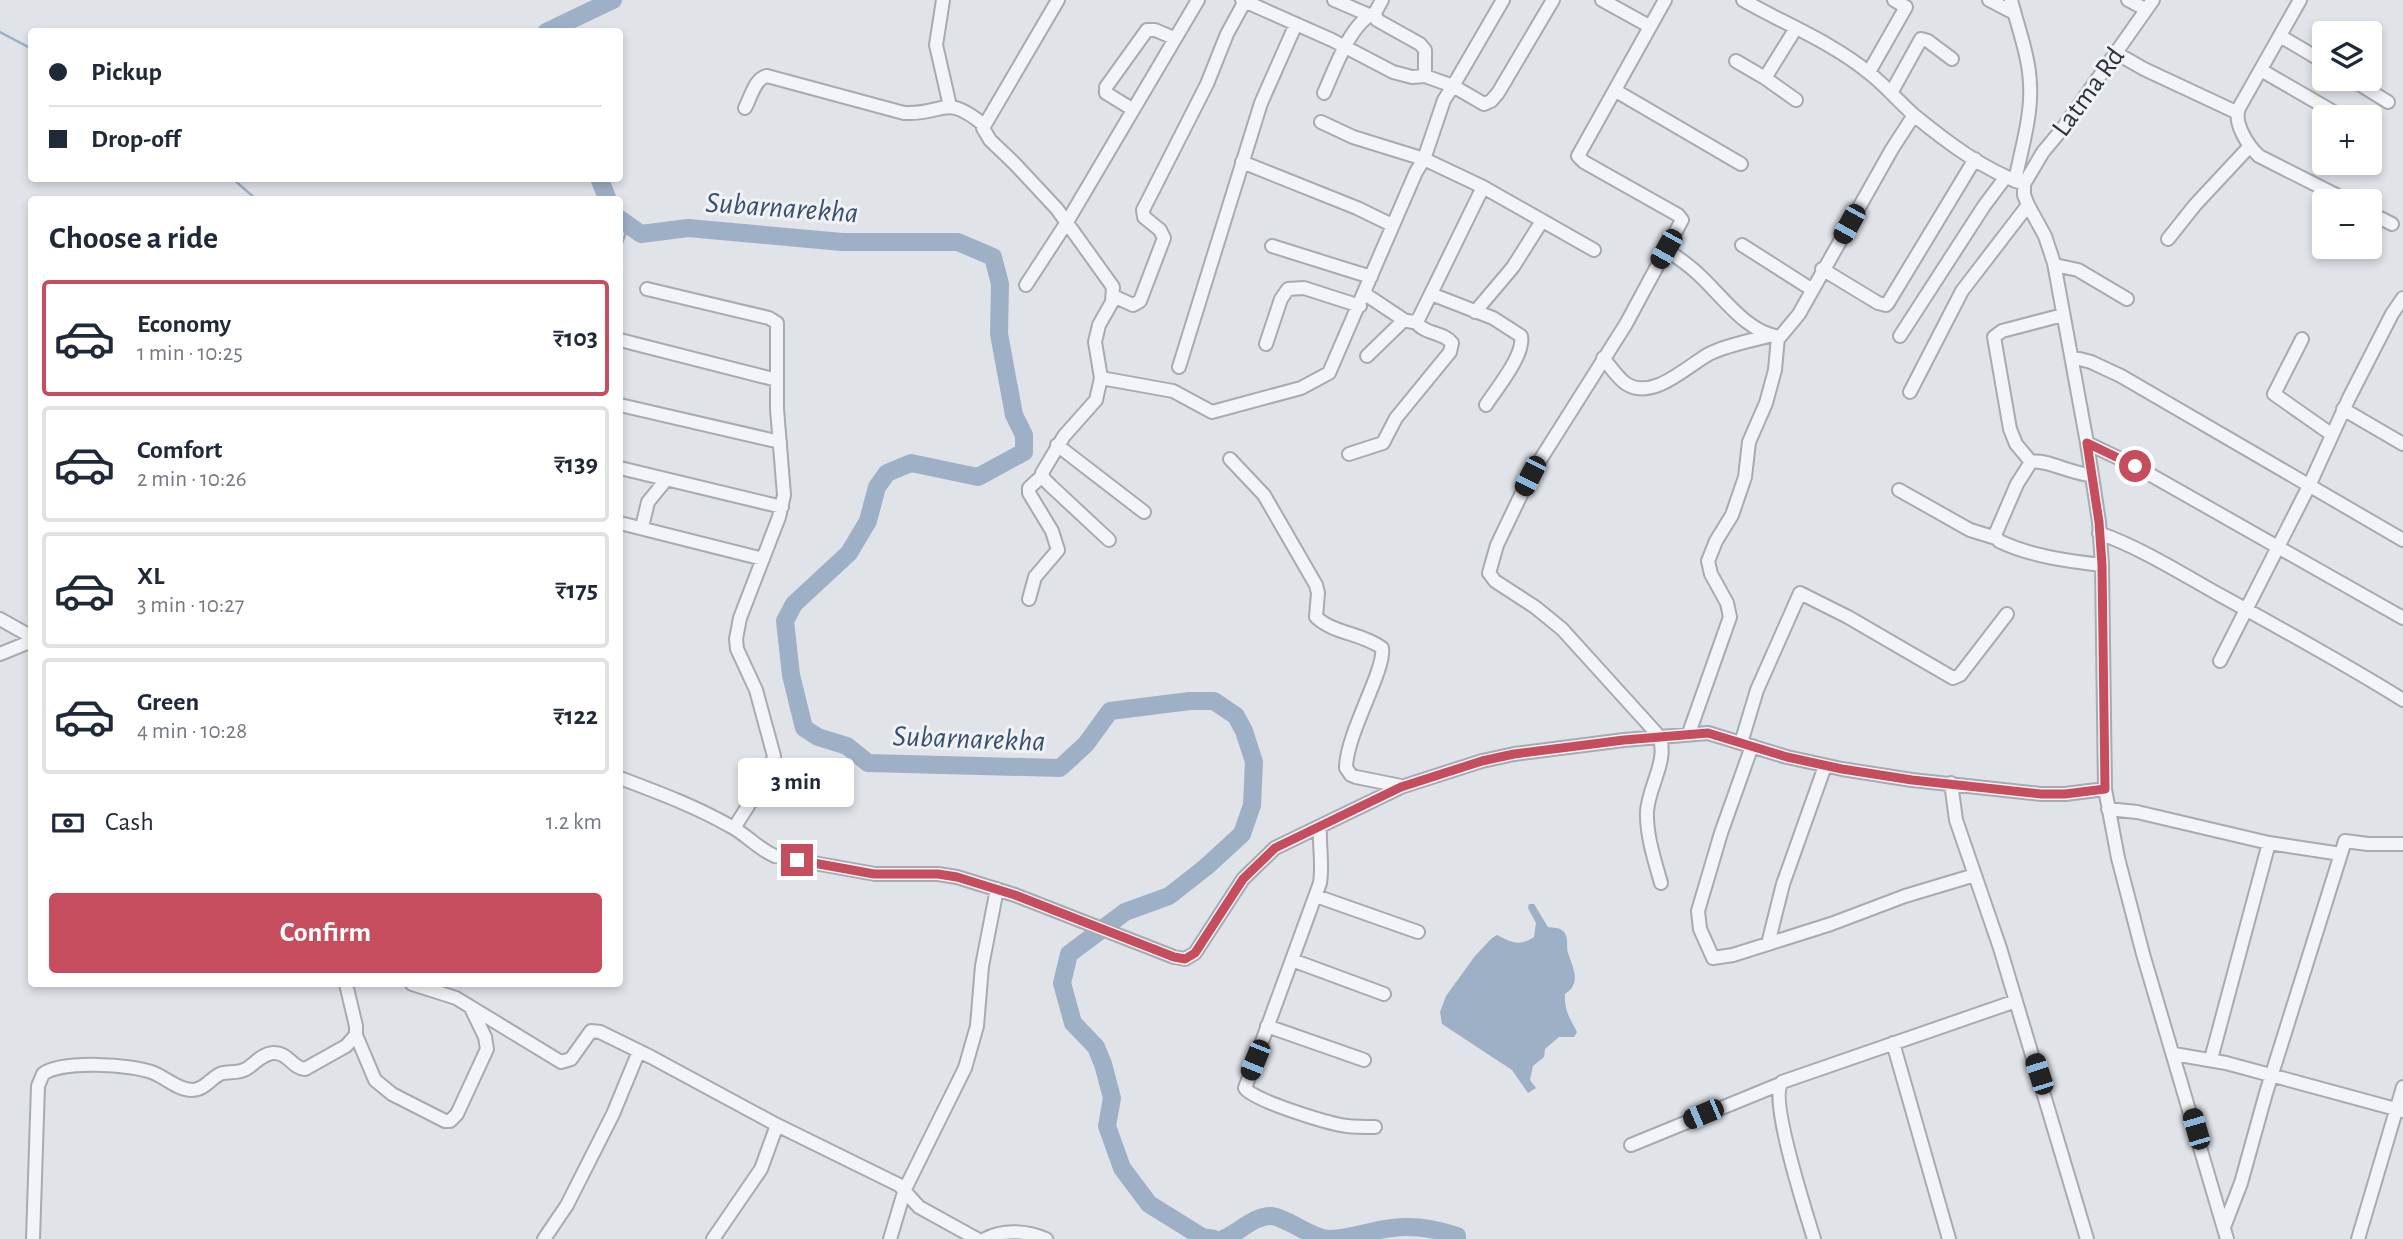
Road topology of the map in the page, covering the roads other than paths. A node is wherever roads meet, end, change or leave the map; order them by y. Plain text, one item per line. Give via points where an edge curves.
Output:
1 (943, 0) edge
2 (1058, 0) edge
3 (1198, 0) edge
4 (1334, 0) edge
5 (1382, 0) edge
6 (1503, 0) edge
7 (1553, 0) edge
8 (1602, 0) edge
9 (1665, 0) edge
10 (1743, 0) edge
11 (1894, 0) edge
12 (1989, 0) edge
13 (2128, 0) edge
14 (2300, 0) edge
15 (1244, 1) edge
16 (1908, 4) edge
17 (1263, 5) edge
18 (2149, 5) edge
19 (2012, 6) edge
20 (1372, 14) junction
21 (1296, 24) junction
22 (1649, 26) junction
23 (1796, 28) junction
24 (2280, 36) junction
25 (1174, 38) junction
26 (1345, 48) junction
27 (2116, 53) junction
28 (2312, 55) edge
29 (1952, 59) dead end
30 (1736, 61) dead end
31 (2261, 70) junction
32 (1869, 72) junction
33 (1425, 76) junction
34 (1765, 78) junction
35 (1452, 86) junction
36 (1616, 91) junction
37 (2370, 91) edge
38 (1324, 93) dead end
39 (1891, 93) junction
40 (1796, 100) dead end
41 (2388, 102) dead end
42 (2321, 105) edge
43 (950, 106) junction
44 (746, 108) dead end
45 (1132, 109) junction
46 (2236, 113) junction
47 (1914, 115) junction
48 (1321, 122) dead end
49 (984, 125) junction
50 (2250, 146) junction
51 (1424, 159) junction
52 (1975, 159) junction
53 (1242, 162) junction
54 (1741, 164) dead end
55 (2015, 181) junction
56 (1483, 187) junction
57 (2324, 189) edge
58 (2028, 205) junction
59 (2382, 219) edge
60 (1542, 221) junction
61 (1067, 222) junction
62 (2392, 224) dead end
63 (1392, 225) junction
64 (2168, 239) dead end
65 (1742, 245) dead end
66 (1272, 246) dead end
67 (1666, 249) junction
68 (1594, 250) dead end
69 (2055, 265) junction
70 (1822, 269) junction
71 (1371, 277) junction
72 (1026, 285) dead end
73 (647, 289) dead end
74 (1811, 289) junction
75 (1431, 294) junction
76 (1113, 296) junction
77 (2403, 298) edge
78 (2127, 299) dead end
79 (1362, 300) junction
80 (1475, 312) junction
81 (2063, 315) junction
82 (1409, 321) junction
83 (1775, 336) junction
84 (1900, 336) dead end
85 (2302, 339) dead end
86 (623, 341) edge
87 (1266, 344) dead end
88 (1367, 356) dead end
89 (2072, 357) junction
90 (1603, 358) junction
91 (1179, 367) dead end
92 (1101, 378) junction
93 (777, 380) junction
94 (1910, 392) dead end
95 (1486, 405) dead end
96 (623, 406) edge
97 (2343, 410) junction
98 (2331, 434) junction
99 (780, 442) junction
100 (2087, 443) junction
101 (2403, 444) edge
102 (1057, 445) junction
103 (1349, 454) dead end
104 (1230, 459) dead end
105 (2031, 462) junction
106 (623, 469) edge
107 (2092, 475) junction
108 (1042, 476) junction
109 (666, 480) junction
110 (2309, 486) junction
111 (1899, 490) dead end
112 (782, 507) junction
113 (1144, 512) dead end
114 (623, 524) edge
115 (642, 527) junction
116 (2099, 533) junction
117 (1996, 538) junction
118 (1109, 540) dead end
119 (2403, 540) edge
120 (2278, 547) junction
121 (762, 559) junction
122 (2102, 565) junction
123 (1029, 599) dead end
124 (2247, 610) junction
125 (2007, 614) dead end
126 (2403, 618) edge
127 (0, 619) edge
128 (28, 636) edge
129 (28, 641) edge
130 (0, 654) edge
131 (2220, 661) dead end
132 (2403, 700) edge
133 (1689, 733) junction
134 (1659, 736) junction
135 (1747, 744) junction
136 (1825, 766) junction
137 (623, 779) edge
138 (1951, 783) junction
139 (1401, 787) junction
140 (2105, 789) junction
141 (2108, 809) junction
142 (1320, 827) junction
143 (734, 828) junction
144 (2269, 843) junction
145 (2403, 844) edge
146 (2341, 854) junction
147 (1975, 875) junction
148 (1661, 883) dead end
149 (997, 889) junction
150 (1316, 896) junction
151 (1418, 932) dead end
152 (1768, 944) junction
153 (1292, 960) junction
154 (347, 987) edge
155 (421, 987) edge
156 (1384, 994) dead end
157 (2016, 1001) junction
158 (470, 1007) junction
159 (1267, 1026) junction
160 (356, 1035) junction
161 (1893, 1043) junction
162 (639, 1051) junction
163 (2174, 1054) junction
164 (1364, 1059) dead end
165 (2211, 1059) junction
166 (2272, 1075) junction
167 (1780, 1084) junction
168 (2403, 1087) edge
169 (2399, 1110) edge
170 (777, 1125) junction
171 (1375, 1127) dead end
172 (1631, 1144) dead end
173 (905, 1189) junction
174 (2225, 1233) edge
175 (33, 1239) edge
176 (544, 1239) edge
177 (713, 1239) edge
178 (890, 1239) edge
179 (978, 1239) edge
180 (986, 1239) edge
181 (1046, 1239) edge
182 (1814, 1239) edge
183 (1949, 1239) edge
184 (2087, 1239) edge
185 (2358, 1239) edge

1 - 43 street via 936,45
2 - 49 street
3 - 25 street
4 - 20 street
5 - 20 street
6 - 35 street
7 - 35 street via 1491,101 1478,103
8 - 22 street
9 - 22 street
10 - 23 street
11 - 16 street
12 - 19 street
13 - 18 street
14 - 24 street
15 - 17 street
15 - 76 street via 1208,84 1143,210 1164,238 1140,302 1133,306
16 - 32 street
17 - 21 street
18 - 27 street, Latma Rd
19 - 55 street via 2030,86
20 - 26 street via 1363,19
20 - 33 street via 1381,24 1423,47
21 - 26 street
21 - 53 street via 1266,90
22 - 36 street
23 - 32 street
23 - 34 street
24 - 28 street
24 - 31 street
25 - 45 street
25 - 45 street via 1151,29 1143,33 1106,87 1106,93
26 - 33 street via 1404,76
26 - 38 street
27 - 46 street
27 - 55 street, Latma Rd via 2043,152
29 - 39 street via 1921,39
30 - 34 street
31 - 42 street
31 - 46 street
32 - 39 street
33 - 35 street
34 - 40 street
35 - 51 street
36 - 54 street
36 - 67 street via 1578,156 1681,217
37 - 41 street
39 - 47 street
43 - 44 street via 904,113 767,76 760,78
43 - 49 street
45 - 61 street
46 - 50 street
47 - 52 street
47 - 70 street
48 - 51 street
49 - 61 street via 990,141
50 - 57 street via 2267,161
50 - 64 street
51 - 56 street
51 - 63 street
52 - 55 street
52 - 70 street via 1886,305
53 - 63 street
53 - 91 street
55 - 58 street
55 - 84 street, Latma Rd via 1984,206
56 - 60 street
56 - 75 street
58 - 69 street
58 - 94 street via 1962,291
59 - 62 street
60 - 68 street
60 - 80 street via 1513,267
61 - 72 street
61 - 76 street via 1112,283
63 - 71 street
65 - 74 street
66 - 71 street
67 - 83 street via 1738,313
67 - 90 street
69 - 78 street via 2078,270
69 - 81 street
70 - 74 street
71 - 79 street
73 - 93 street via 776,321
74 - 83 street via 1799,314 1782,335
75 - 80 street
75 - 82 street via 1420,316
76 - 92 street via 1095,342
77 - 97 street
79 - 82 street
79 - 87 street via 1288,289
79 - 92 street via 1329,373 1272,397 1212,412 1173,391
80 - 95 street via 1513,329 1522,340
81 - 89 street
81 - 105 street via 2001,331 1994,337 2010,429
82 - 88 street
82 - 103 street via 1448,338 1450,352 1396,418 1383,443
83 - 90 street via 1713,352 1652,387 1624,382
83 - 133 street via 1775,370 1749,442 1745,477 1708,561 1730,617
85 - 98 street via 2274,394
86 - 93 street
89 - 100 street
89 - 110 street via 2121,376
90 - 134 street via 1530,476 1497,545 1489,573 1562,629
92 - 102 street via 1096,400
93 - 99 street
96 - 99 street
97 - 98 street
97 - 101 street
98 - 110 street
99 - 112 street
100 - 107 street
100 - 120 street
102 - 108 street
102 - 113 street
104 - 139 street via 1264,495 1316,585 1318,619 1382,648 1346,768 1356,777
105 - 107 street
105 - 117 street via 2000,520
106 - 109 street
107 - 116 street
108 - 118 street
108 - 123 street via 1029,493 1058,550 1035,577
109 - 112 street
109 - 115 street via 651,496
110 - 119 street
110 - 120 street
111 - 117 street via 1970,530
112 - 121 street
114 - 115 street
115 - 121 street
116 - 122 street
116 - 124 street
117 - 122 street via 2058,559
120 - 124 street
120 - 126 street
121 - 143 street via 736,639 774,756
122 - 140 street
124 - 131 street
124 - 132 street
125 - 135 street via 1953,678 1800,593 1765,671
127 - 128 street
129 - 130 street
133 - 134 street
133 - 135 street via 1708,733
134 - 139 street via 1514,754
134 - 148 street via 1662,754 1647,819
135 - 136 street
135 - 152 street via 1698,917 1713,958
136 - 138 street
136 - 152 street via 1783,884
137 - 143 street
138 - 140 street via 2041,794
138 - 147 street via 1956,820
139 - 142 street
140 - 141 street
141 - 144 street
141 - 163 street
142 - 149 street via 1266,855 1243,879 1195,953 1185,959
142 - 150 street via 1323,866
143 - 149 street via 775,856 874,874 938,874
144 - 146 street
144 - 165 street
145 - 146 street via 2344,841
146 - 166 street
147 - 152 street
147 - 157 street
149 - 173 street via 977,1026 965,1068
150 - 151 street
150 - 153 street
153 - 156 street
153 - 159 street
154 - 160 street
155 - 158 street
157 - 161 street
157 - 184 street
158 - 160 street via 487,1048 450,1121 380,1085
158 - 162 street via 561,1062 571,1059 593,1030
159 - 164 street
159 - 171 street via 1246,1091 1324,1121
160 - 175 street via 346,1046 305,1069 285,1055 273,1053 192,1090 142,1069 84,1065 48,1069 38,1081
161 - 167 street
161 - 183 street
162 - 170 street
162 - 176 street via 624,1092 573,1194
163 - 165 street
163 - 174 street
165 - 166 street
166 - 169 street
166 - 174 street
167 - 172 street
167 - 182 street via 1780,1114
168 - 169 street
169 - 185 street
170 - 173 street
170 - 177 street via 761,1169
173 - 178 street
173 - 179 street via 919,1207
180 - 181 street via 1007,1232

